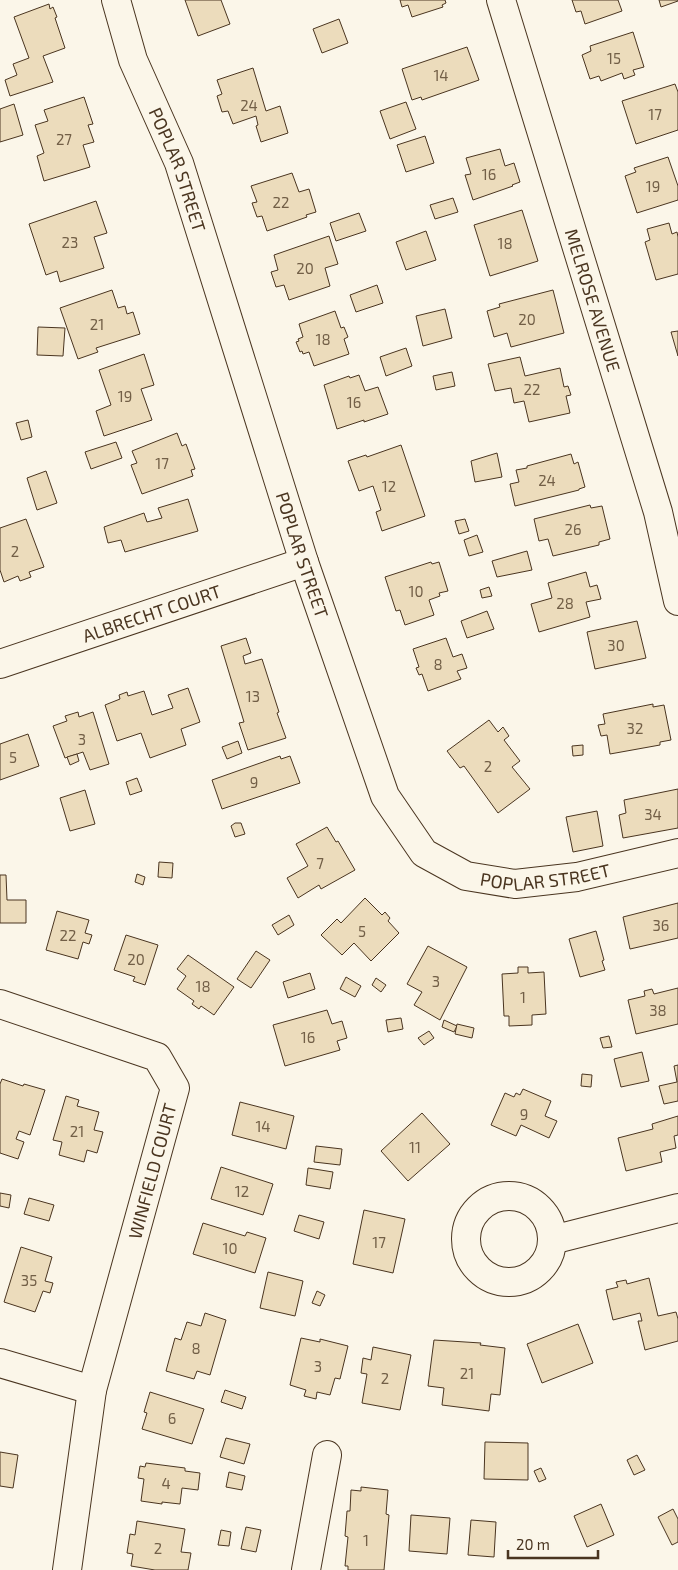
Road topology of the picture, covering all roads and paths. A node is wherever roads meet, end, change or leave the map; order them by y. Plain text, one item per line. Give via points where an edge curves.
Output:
1 (116, 0) edge
2 (501, 0) edge
3 (304, 562) junction
4 (678, 600) edge
5 (0, 664) edge
6 (678, 854) edge
7 (0, 1004) edge
8 (678, 1208) edge
9 (552, 1240) dead end
10 (0, 1363) edge
11 (92, 1390) junction
12 (327, 1455) dead end
13 (67, 1570) edge
14 (306, 1570) edge

1 - 3 street, POPLAR STREET via 133,60 179,163
2 - 4 street, MELROSE AVENUE via 658,512
3 - 5 street, ALBRECHT COURT
3 - 6 street, POPLAR STREET via 385,796 424,853 466,876 515,884 577,877
7 - 11 street, WINFIELD COURT via 157,1057 175,1088
8 - 9 street
10 - 11 street
11 - 13 street, WINFIELD COURT
12 - 14 street

